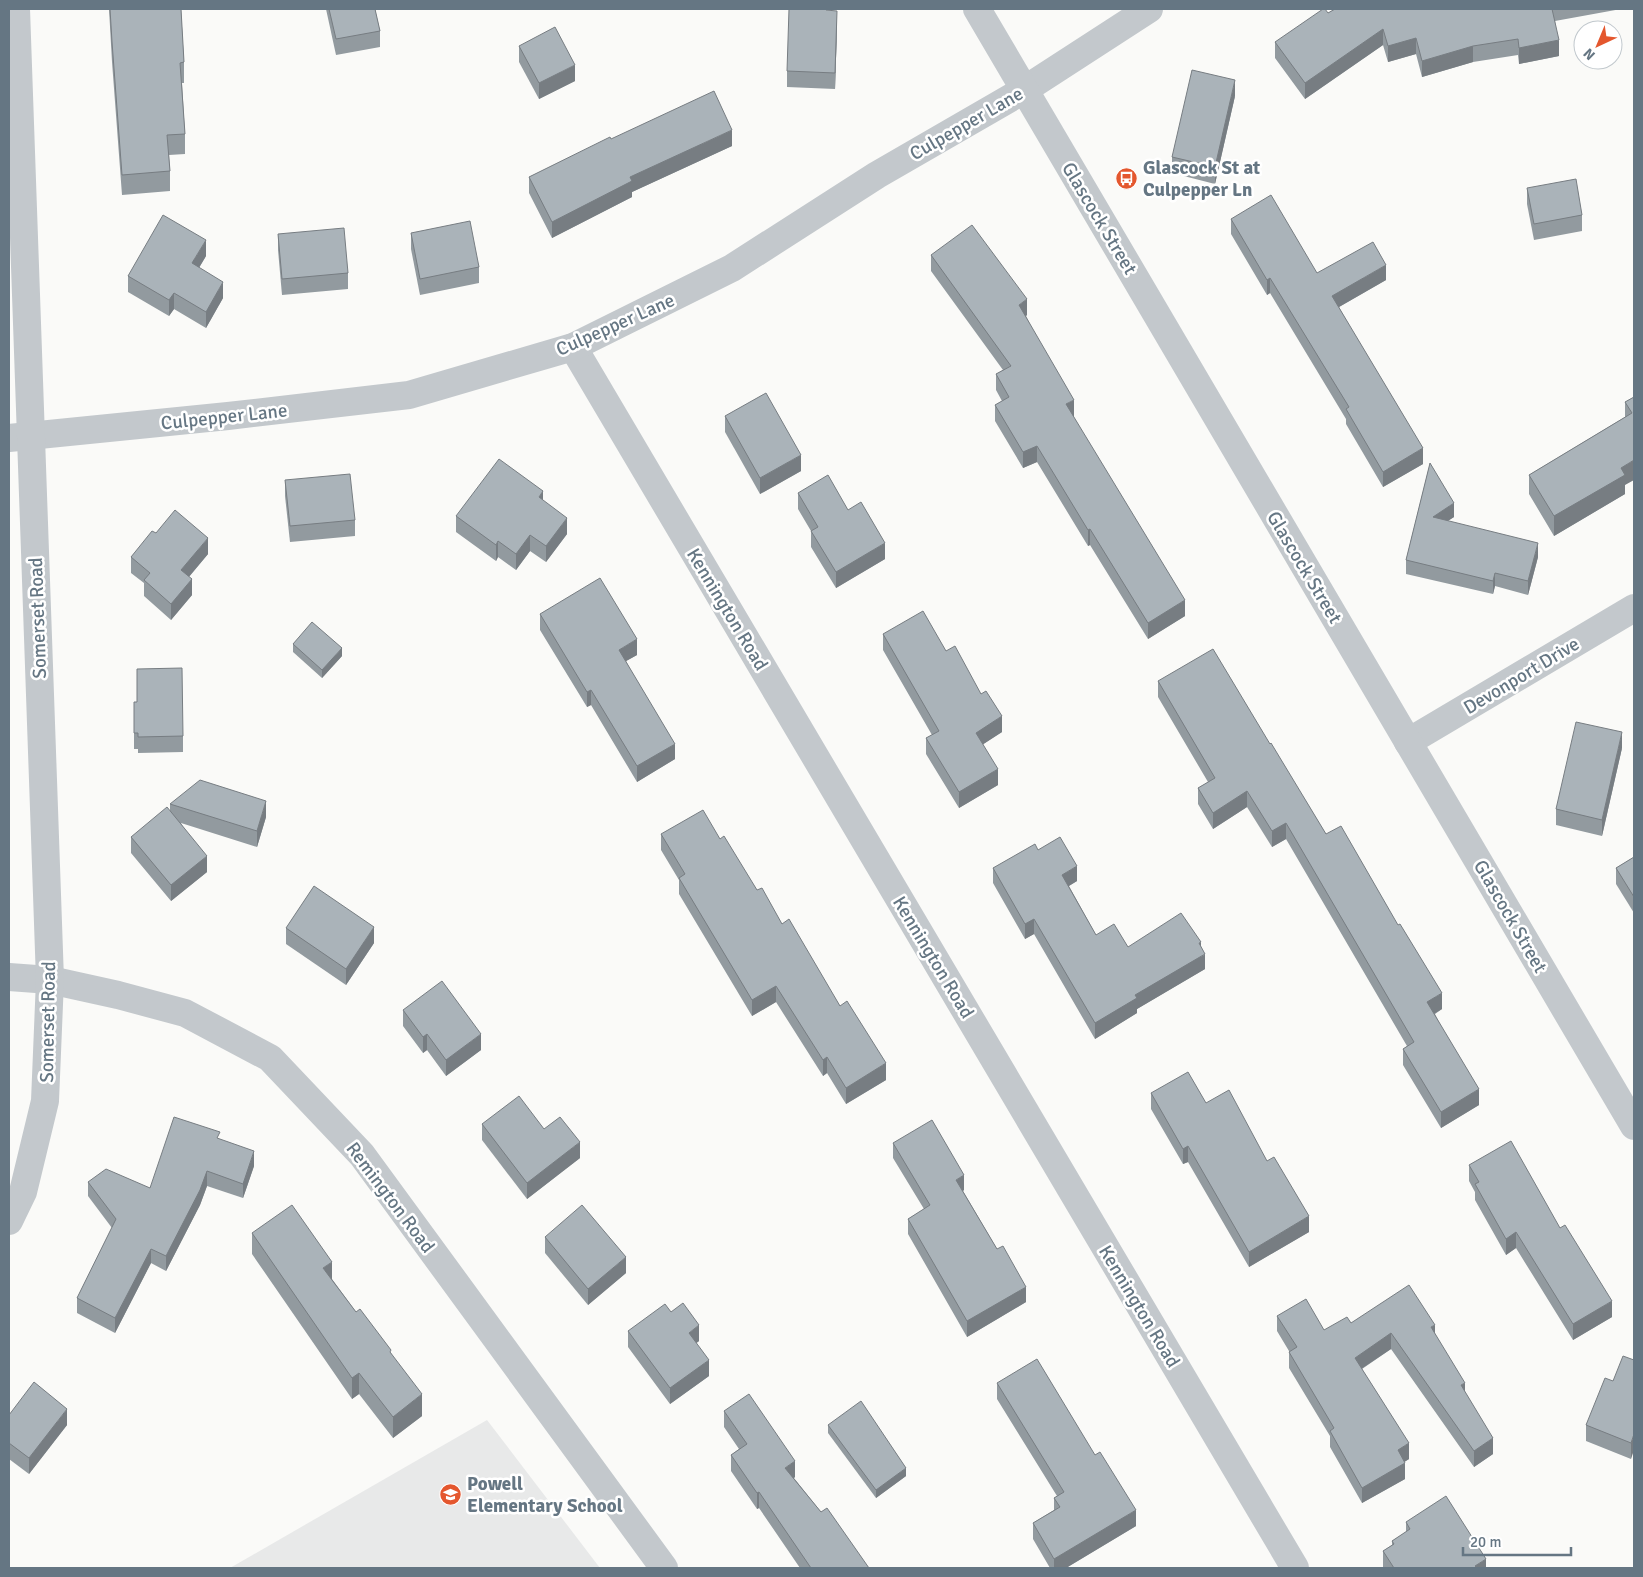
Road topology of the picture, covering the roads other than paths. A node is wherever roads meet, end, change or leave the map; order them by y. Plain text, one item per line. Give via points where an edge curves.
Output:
1 (16, 9) edge
2 (977, 9) edge
3 (1149, 9) edge
4 (1024, 90) junction
5 (573, 346) junction
6 (20, 437) edge
7 (1634, 608) edge
8 (1408, 742) junction
9 (9, 977) edge
10 (50, 980) junction
11 (1634, 1126) edge
12 (9, 1220) edge
13 (664, 1568) edge
14 (1295, 1568) edge

1 - 6 street, Somerset Road
2 - 4 street, Glascock Street
3 - 4 street, Culpepper Lane
4 - 5 street, Culpepper Lane via 877,174 732,268
4 - 8 street, Glascock Street
5 - 6 street, Culpepper Lane via 409,395
5 - 14 street, Kennington Road
6 - 10 street, Somerset Road
7 - 8 street, Devonport Drive
8 - 11 street, Glascock Street
9 - 10 street, Remington Road
10 - 12 street, Somerset Road via 45,1101 22,1192
10 - 13 street, Remington Road via 185,1013 270,1058 362,1155

